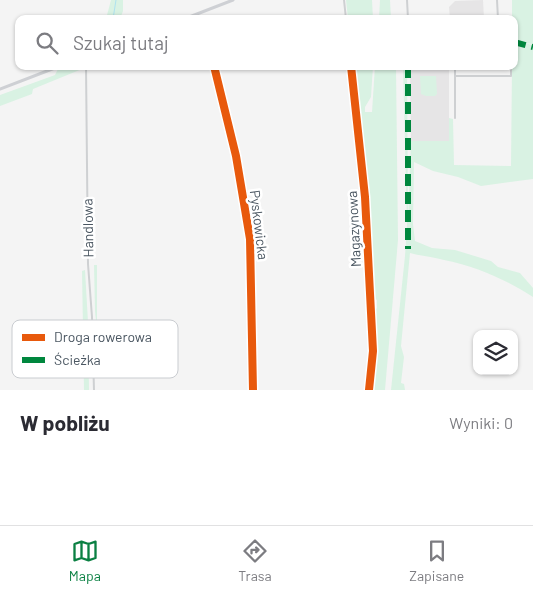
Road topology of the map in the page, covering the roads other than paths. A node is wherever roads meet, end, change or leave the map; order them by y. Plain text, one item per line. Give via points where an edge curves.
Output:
1 (232, 0) edge
2 (344, 0) edge
3 (407, 0) edge
4 (497, 0) edge
5 (196, 14) edge
6 (346, 15) edge
7 (408, 15) edge
8 (498, 15) edge
9 (50, 70) edge
10 (86, 70) edge
11 (215, 70) edge
12 (351, 70) edge
13 (455, 70) edge
14 (511, 70) edge
15 (455, 76) junction
16 (0, 89) edge
17 (455, 118) dead end
18 (92, 320) edge
19 (253, 390) edge
20 (368, 390) edge

1 - 5 main road
2 - 6 street
3 - 7 street
4 - 8 street
9 - 16 main road
10 - 18 street, Handlowa via 88,264
11 - 19 street, Pyskowicka via 236,156 250,239
12 - 20 street, Magazynowa via 365,205 373,351
13 - 15 street
14 - 15 street via 511,76
15 - 17 street

